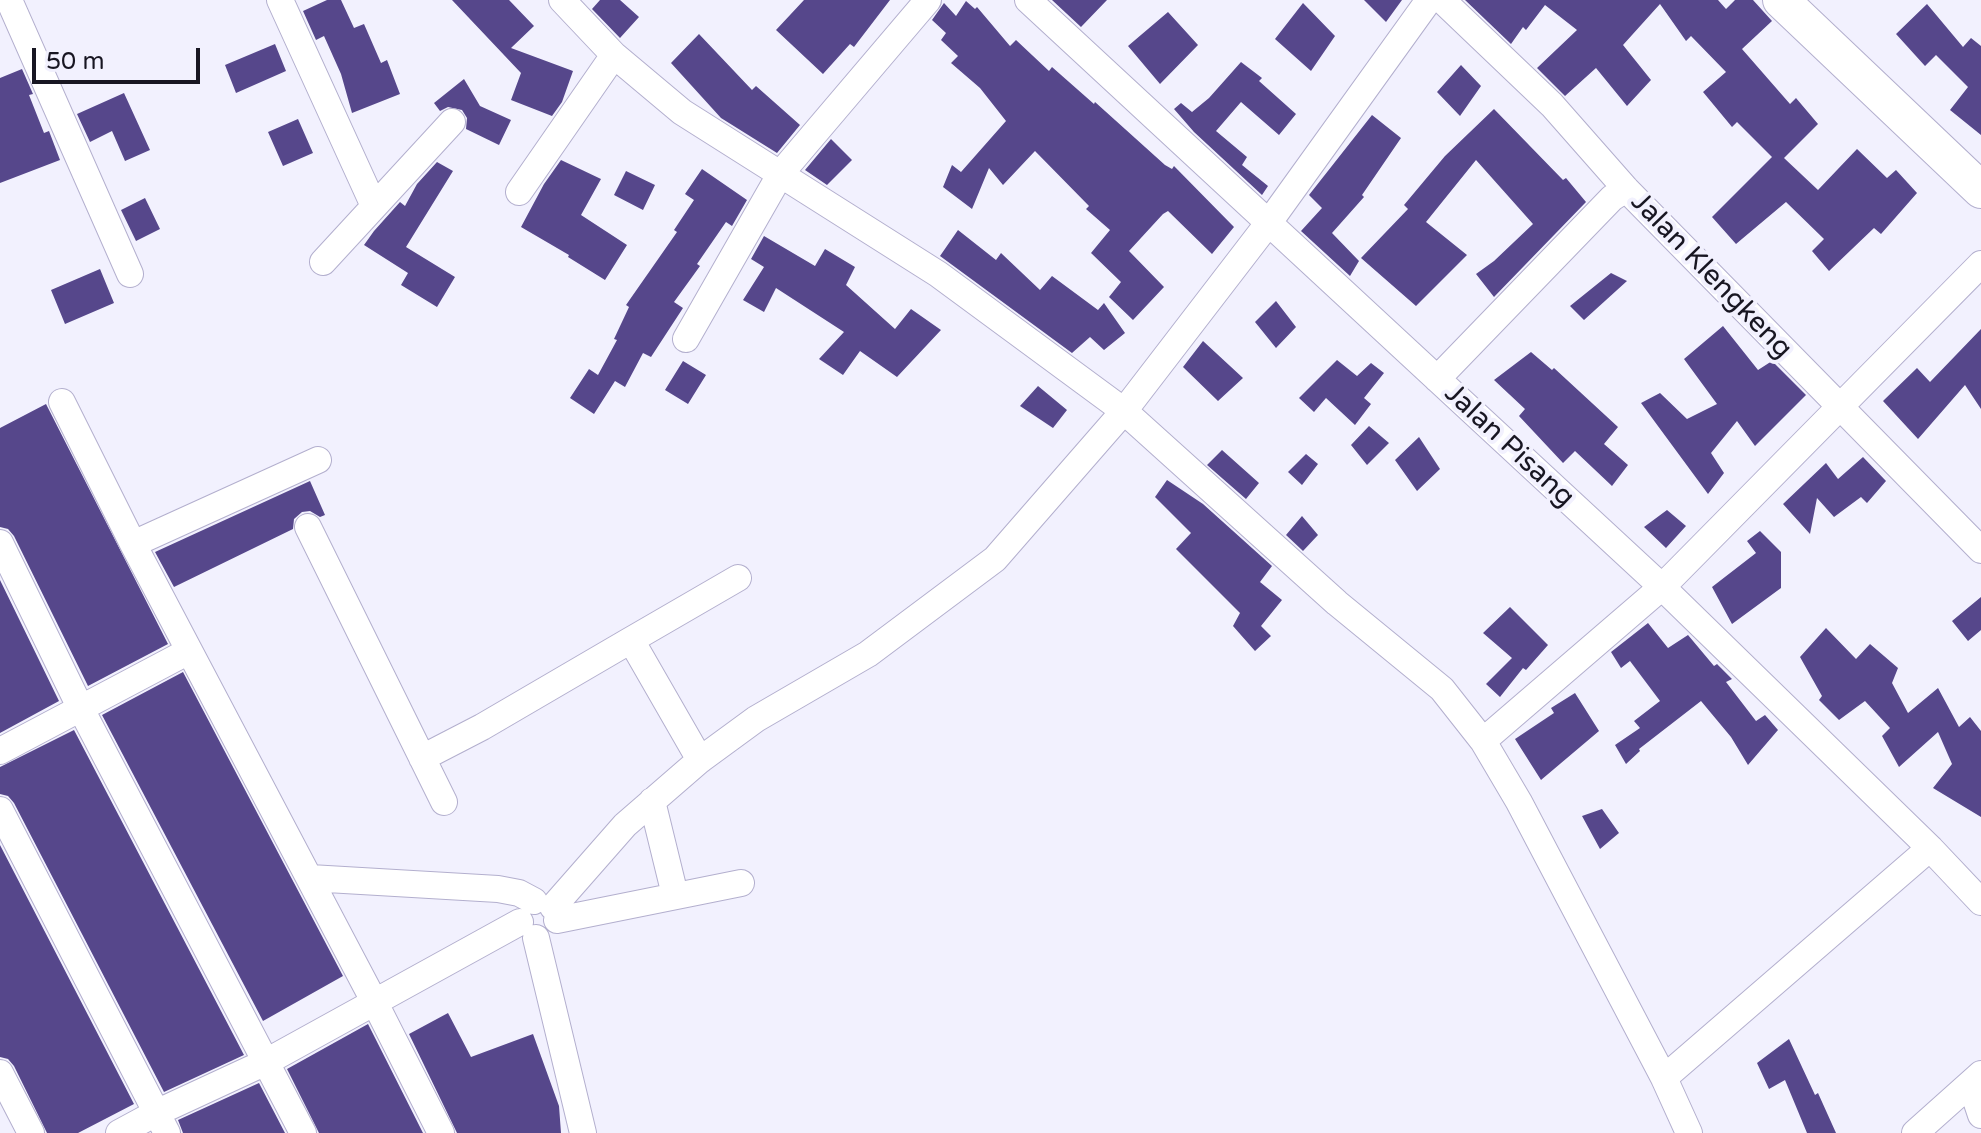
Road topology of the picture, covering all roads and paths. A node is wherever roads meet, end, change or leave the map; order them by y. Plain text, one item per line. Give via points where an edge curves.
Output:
1 (9, 0) edge
2 (280, 0) edge
3 (562, 0) edge
4 (928, 0) edge
5 (1028, 0) edge
6 (1429, 0) edge
7 (1442, 0) edge
8 (1781, 0) edge
9 (614, 55) junction
10 (452, 122) dead end
11 (781, 173) junction
12 (1626, 189) junction
13 (1981, 190) edge
14 (519, 192) dead end
15 (374, 206) junction
16 (1270, 221) junction
17 (323, 262) dead end
18 (1981, 264) edge
19 (130, 274) dead end
20 (686, 339) dead end
21 (1437, 379) junction
22 (62, 402) dead end
23 (1840, 409) junction
24 (1124, 411) junction
25 (318, 460) dead end
26 (308, 527) dead end
27 (0, 543) edge
28 (133, 544) junction
29 (1981, 550) edge
30 (738, 578) dead end
31 (1662, 587) junction
32 (631, 640) junction
33 (189, 651) junction
34 (80, 707) junction
35 (1483, 741) junction
36 (0, 751) edge
37 (422, 758) junction
38 (700, 760) junction
39 (652, 801) junction
40 (444, 802) dead end
41 (0, 810) edge
42 (1930, 848) junction
43 (310, 878) junction
44 (741, 883) dead end
45 (675, 895) junction
46 (1981, 902) edge
47 (540, 917) junction
48 (375, 1003) junction
49 (266, 1062) junction
50 (0, 1073) edge
51 (1664, 1078) junction
52 (1976, 1080) edge
53 (1981, 1115) edge
54 (162, 1123) edge
55 (31, 1133) edge
56 (119, 1133) edge
57 (303, 1133) edge
58 (441, 1133) edge
59 (583, 1133) edge
60 (1689, 1133) edge
61 (1915, 1133) edge

1 - 19 street
2 - 15 street
3 - 9 street
4 - 11 street
5 - 16 street, Jalan Pisang
6 - 16 street
7 - 12 street, Jalan Klengkeng via 1552,105
8 - 13 main road
9 - 11 street via 682,112
9 - 14 street
10 - 15 street
11 - 20 street
11 - 24 street via 938,274
12 - 21 street
12 - 23 street, Jalan Klengkeng
15 - 17 street
16 - 21 street, Jalan Pisang
16 - 24 street
18 - 23 street
21 - 31 street, Jalan Pisang
22 - 28 street
23 - 29 street, Jalan Klengkeng
23 - 31 street
24 - 35 street via 1337,603 1442,689
24 - 38 street via 995,559 868,654
25 - 28 street
26 - 37 street
27 - 34 street
28 - 33 street
30 - 32 street
31 - 35 street
31 - 42 street, Jalan Pisang
32 - 37 street
32 - 38 street
33 - 34 street
33 - 43 street
34 - 36 street
34 - 49 street
35 - 51 street
37 - 40 street
38 - 39 street
39 - 45 street
39 - 47 street
41 - 54 street
42 - 46 street, Jalan Pisang
42 - 51 street
43 - 47 street via 498,889 519,893
43 - 48 street
44 - 45 street
45 - 47 street
47 - 48 street
47 - 59 street
48 - 49 street
48 - 58 street
49 - 54 street
49 - 57 street
50 - 55 street
51 - 60 street
52 - 53 street
52 - 61 street
54 - 56 street

